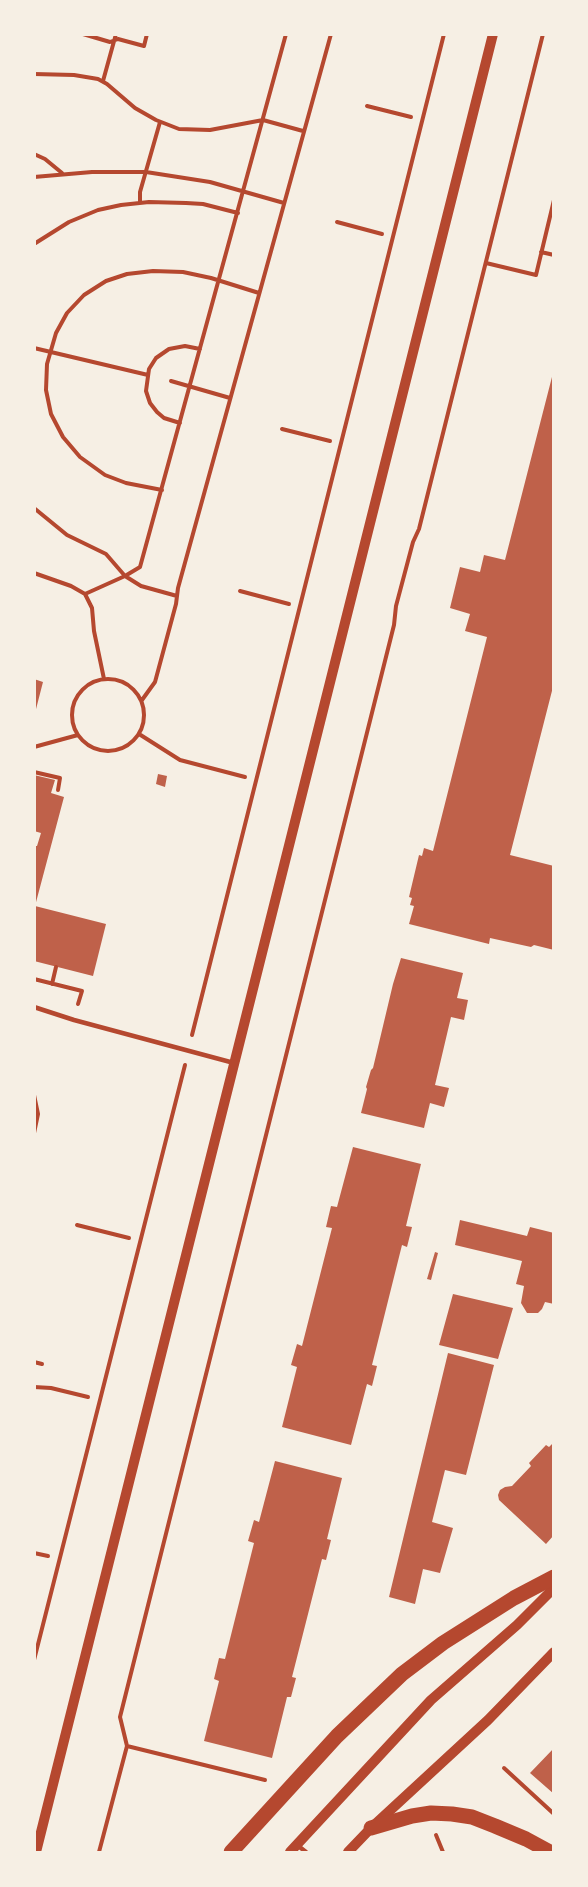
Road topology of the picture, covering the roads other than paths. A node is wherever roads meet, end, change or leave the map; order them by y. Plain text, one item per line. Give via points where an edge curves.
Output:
1 (493, 34) edge
2 (34, 1007) edge
3 (235, 1064) junction
4 (554, 1577) edge
5 (554, 1588) edge
6 (554, 1652) edge
7 (371, 1828) junction
8 (297, 1850) edge
9 (36, 1852) edge
10 (231, 1852) edge
11 (348, 1852) edge
12 (550, 1852) edge

1 - 3 street
2 - 3 lane
3 - 9 street
4 - 10 main road via 443,1643 402,1674 337,1736
5 - 8 street via 432,1700
6 - 7 street via 488,1720
7 - 11 street
7 - 12 main road via 422,1815 452,1814 472,1817

